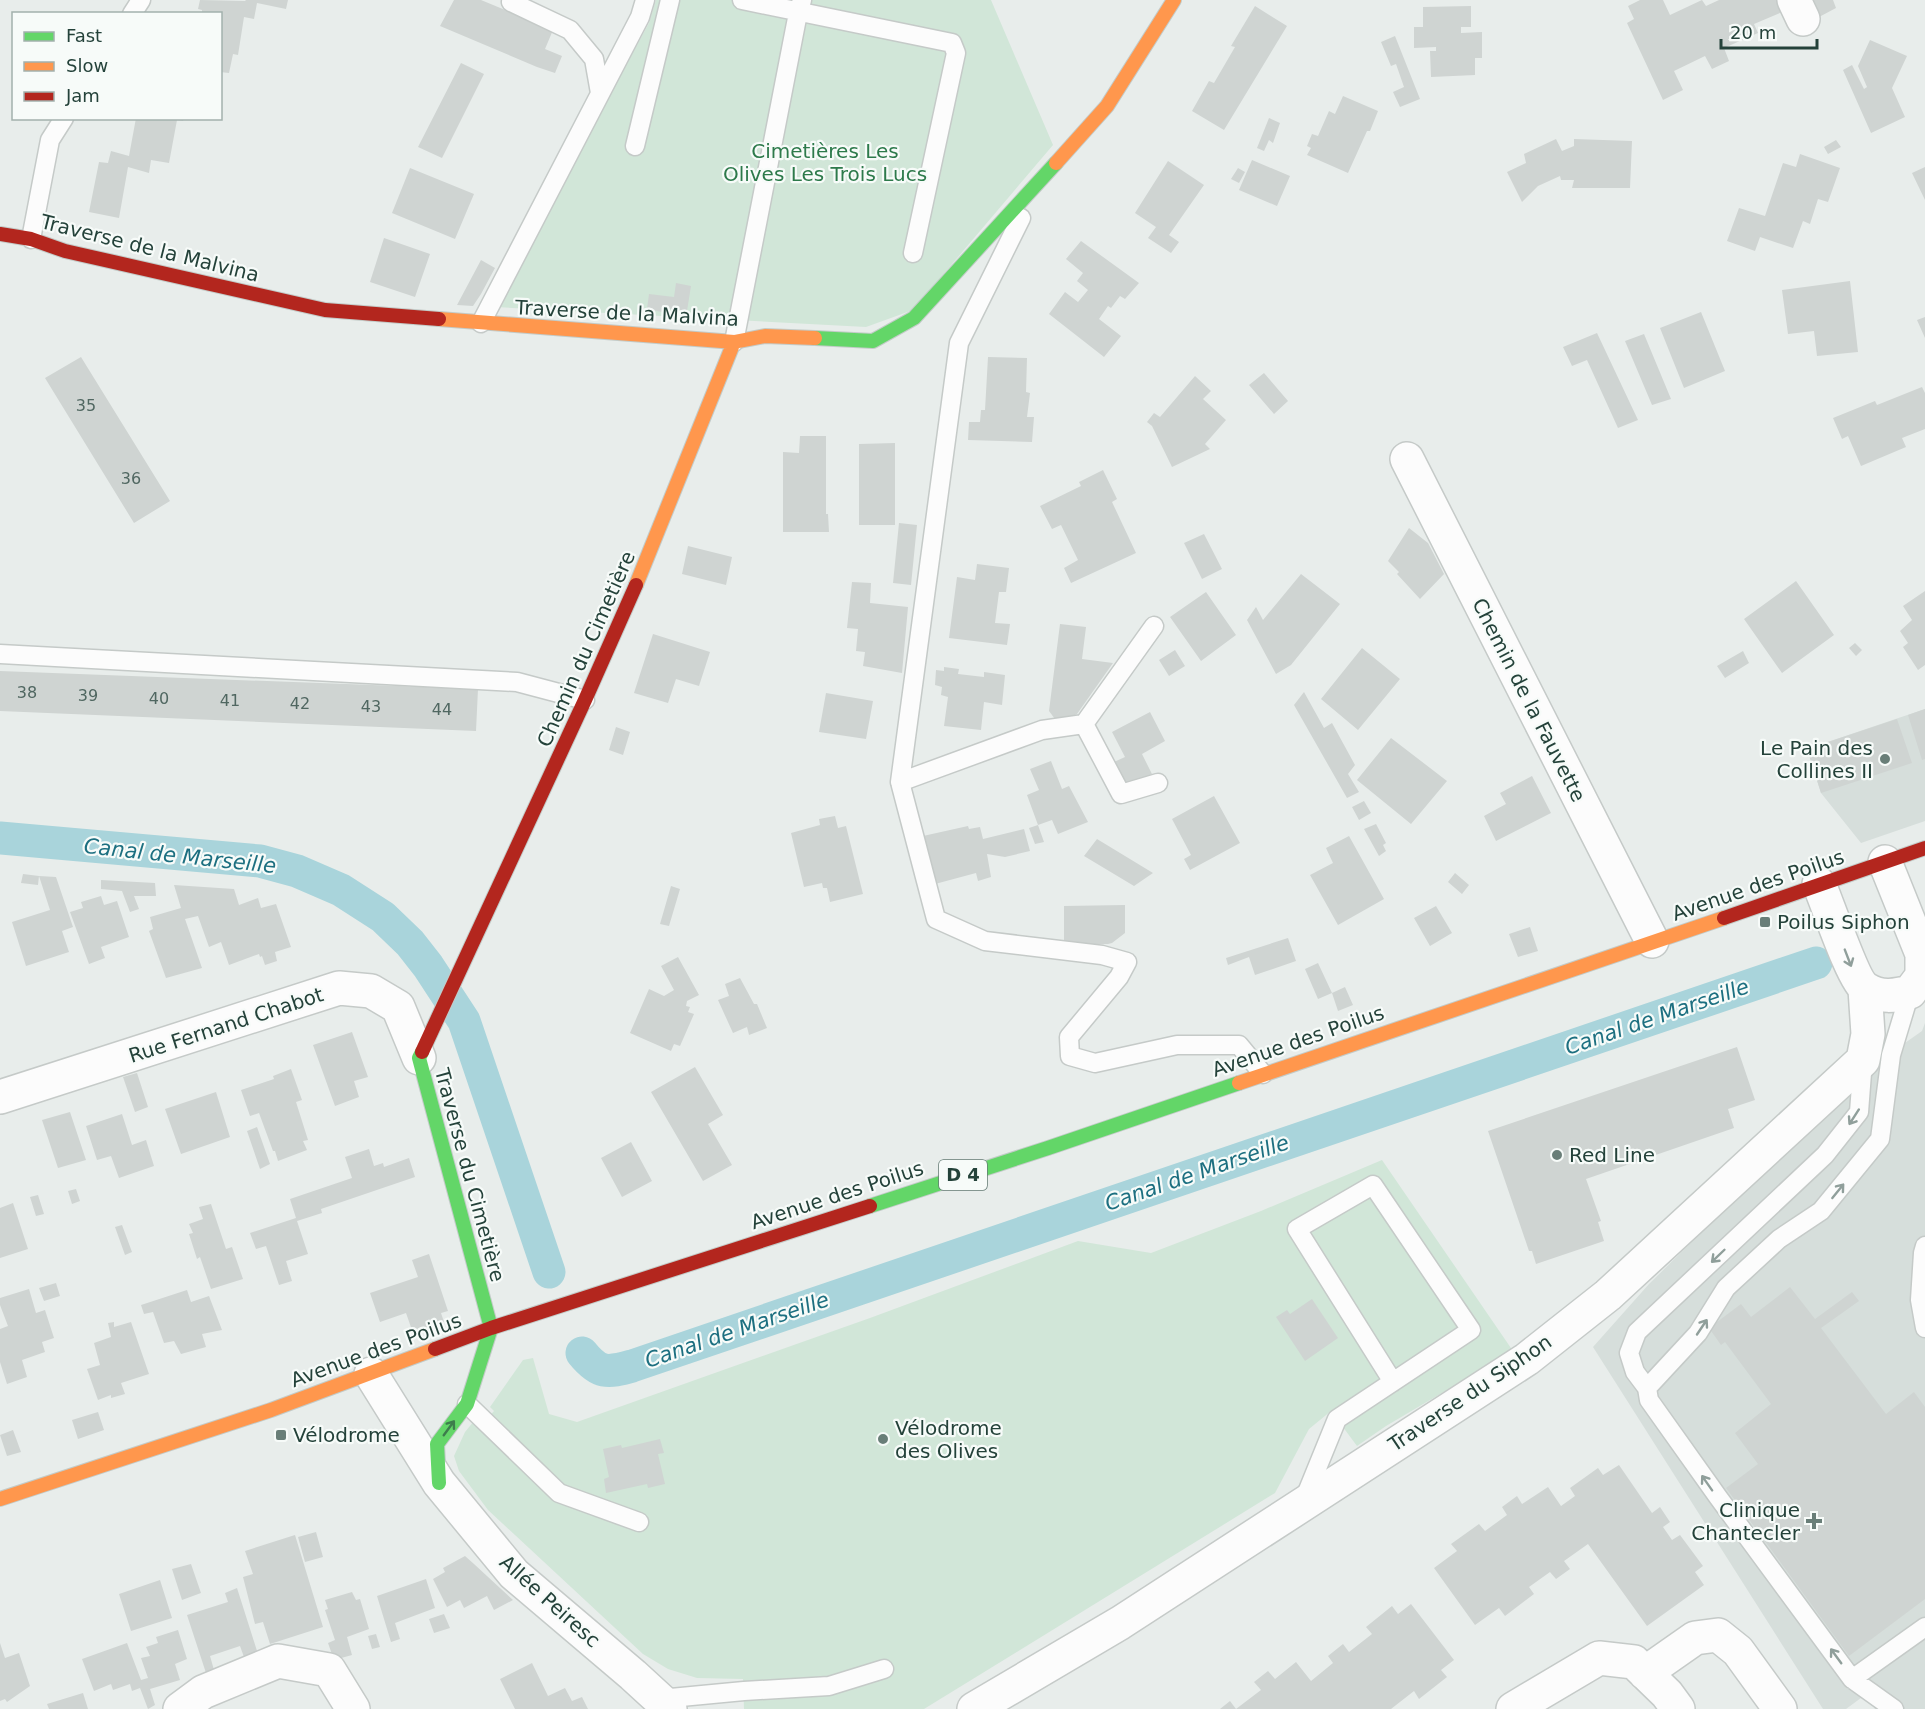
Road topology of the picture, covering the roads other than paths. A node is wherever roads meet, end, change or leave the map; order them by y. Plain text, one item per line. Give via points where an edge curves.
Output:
1 (645, 0) edge
2 (670, 0) edge
3 (742, 0) edge
4 (1174, 0) edge
5 (511, 2) dead end
6 (800, 6) edge
7 (600, 93) junction
8 (63, 120) edge
9 (635, 146) dead end
10 (1040, 181) junction
11 (0, 234) edge
12 (31, 239) junction
13 (913, 253) dead end
14 (481, 323) junction
15 (734, 342) junction
16 (1407, 459) dead end
17 (1154, 626) dead end
18 (0, 654) edge
19 (585, 700) junction
20 (1084, 724) junction
21 (900, 782) junction
22 (1158, 783) dead end
23 (1925, 848) edge
24 (1885, 862) junction
25 (1819, 884) junction
26 (1652, 941) junction
27 (1923, 955) edge
28 (460, 967) joint
29 (1864, 989) junction
30 (1910, 992) junction
31 (419, 1058) junction
32 (1863, 1060) junction
33 (1263, 1074) junction
34 (0, 1097) edge
35 (1925, 1246) edge
36 (491, 1328) junction
37 (1925, 1328) edge
38 (370, 1374) junction
39 (1393, 1382) junction
40 (1647, 1388) junction
41 (467, 1404) junction
42 (440, 1483) junction
43 (0, 1499) edge
44 (1303, 1504) junction
45 (639, 1522) dead end
46 (1925, 1627) edge
47 (884, 1669) dead end
48 (1645, 1673) junction
49 (1852, 1679) junction
50 (665, 1704) edge
51 (180, 1709) edge
52 (353, 1709) edge
53 (974, 1709) edge
54 (1513, 1709) edge
55 (1678, 1709) edge
56 (1780, 1709) edge
57 (1894, 1709) edge

1 - 7 lane
2 - 9 lane
3 - 6 lane
4 - 10 street, Traverse de la Malvina via 1107,106
5 - 7 lane via 570,30 594,59
6 - 13 lane via 955,46
6 - 15 lane
7 - 14 lane
8 - 12 lane via 50,140
10 - 15 street, Traverse de la Malvina via 914,318 873,341 765,336
10 - 21 lane via 959,343
11 - 12 street, Traverse de la Malvina
12 - 14 street, Traverse de la Malvina via 65,251 325,310
14 - 15 street, Traverse de la Malvina
15 - 19 street, Chemin du Cimetière via 648,559
16 - 26 street, Chemin de la Fauvette
17 - 20 lane
18 - 19 lane via 517,682
19 - 28 street, Chemin du Cimetière
20 - 21 lane via 1042,730
20 - 22 lane via 1121,794
21 - 33 lane via 936,919 985,940 1102,955 1127,962 1069,1037 1070,1056 1095,1064 1177,1045 1239,1045
23 - 24 street, Avenue des Poilus / D 4
24 - 25 street, Avenue des Poilus / D 4
24 - 27 street
25 - 26 street, Avenue des Poilus / D 4
25 -> 29 street
26 - 33 street, Avenue des Poilus / D 4
27 - 30 street via 1922,976
28 - 31 street, Traverse du Cimetière
29 - 30 street via 1890,997
29 - 32 street via 1868,1035
40 -> 30 lane via 1698,1333 1726,1288 1779,1239 1821,1211 1880,1139 1891,1055
31 - 34 street, Rue Fernand Chabot via 398,1007 371,991 339,988
31 - 36 street, Traverse du Cimetière
32 -> 40 lane via 1859,1112 1825,1155 1637,1332 1629,1353 1635,1372
32 - 44 street, Traverse du Siphon via 1608,1295 1527,1359
33 - 36 street, Avenue des Poilus / D 4 via 1048,1148
35 - 37 lane via 1920,1300
36 - 38 street, Avenue des Poilus / D 4
36 - 41 street
38 - 42 street, Allée Peiresc
38 - 43 street, Avenue des Poilus / D 4
39 - 39 lane via 1471,1330 1373,1185 1297,1229
39 - 44 lane via 1337,1419
49 -> 40 lane via 1649,1400
42 -> 41 street via 437,1444
41 - 45 lane via 559,1493
42 - 50 street, Allée Peiresc via 514,1574
44 - 53 street, Traverse du Siphon via 1120,1623
46 - 49 lane
47 - 50 lane via 829,1686 744,1691
48 - 54 street via 1634,1662 1599,1658
48 - 55 street
48 - 56 street via 1695,1638 1718,1635 1738,1651
49 - 57 lane
51 - 52 street via 203,1692 278,1661 329,1670

